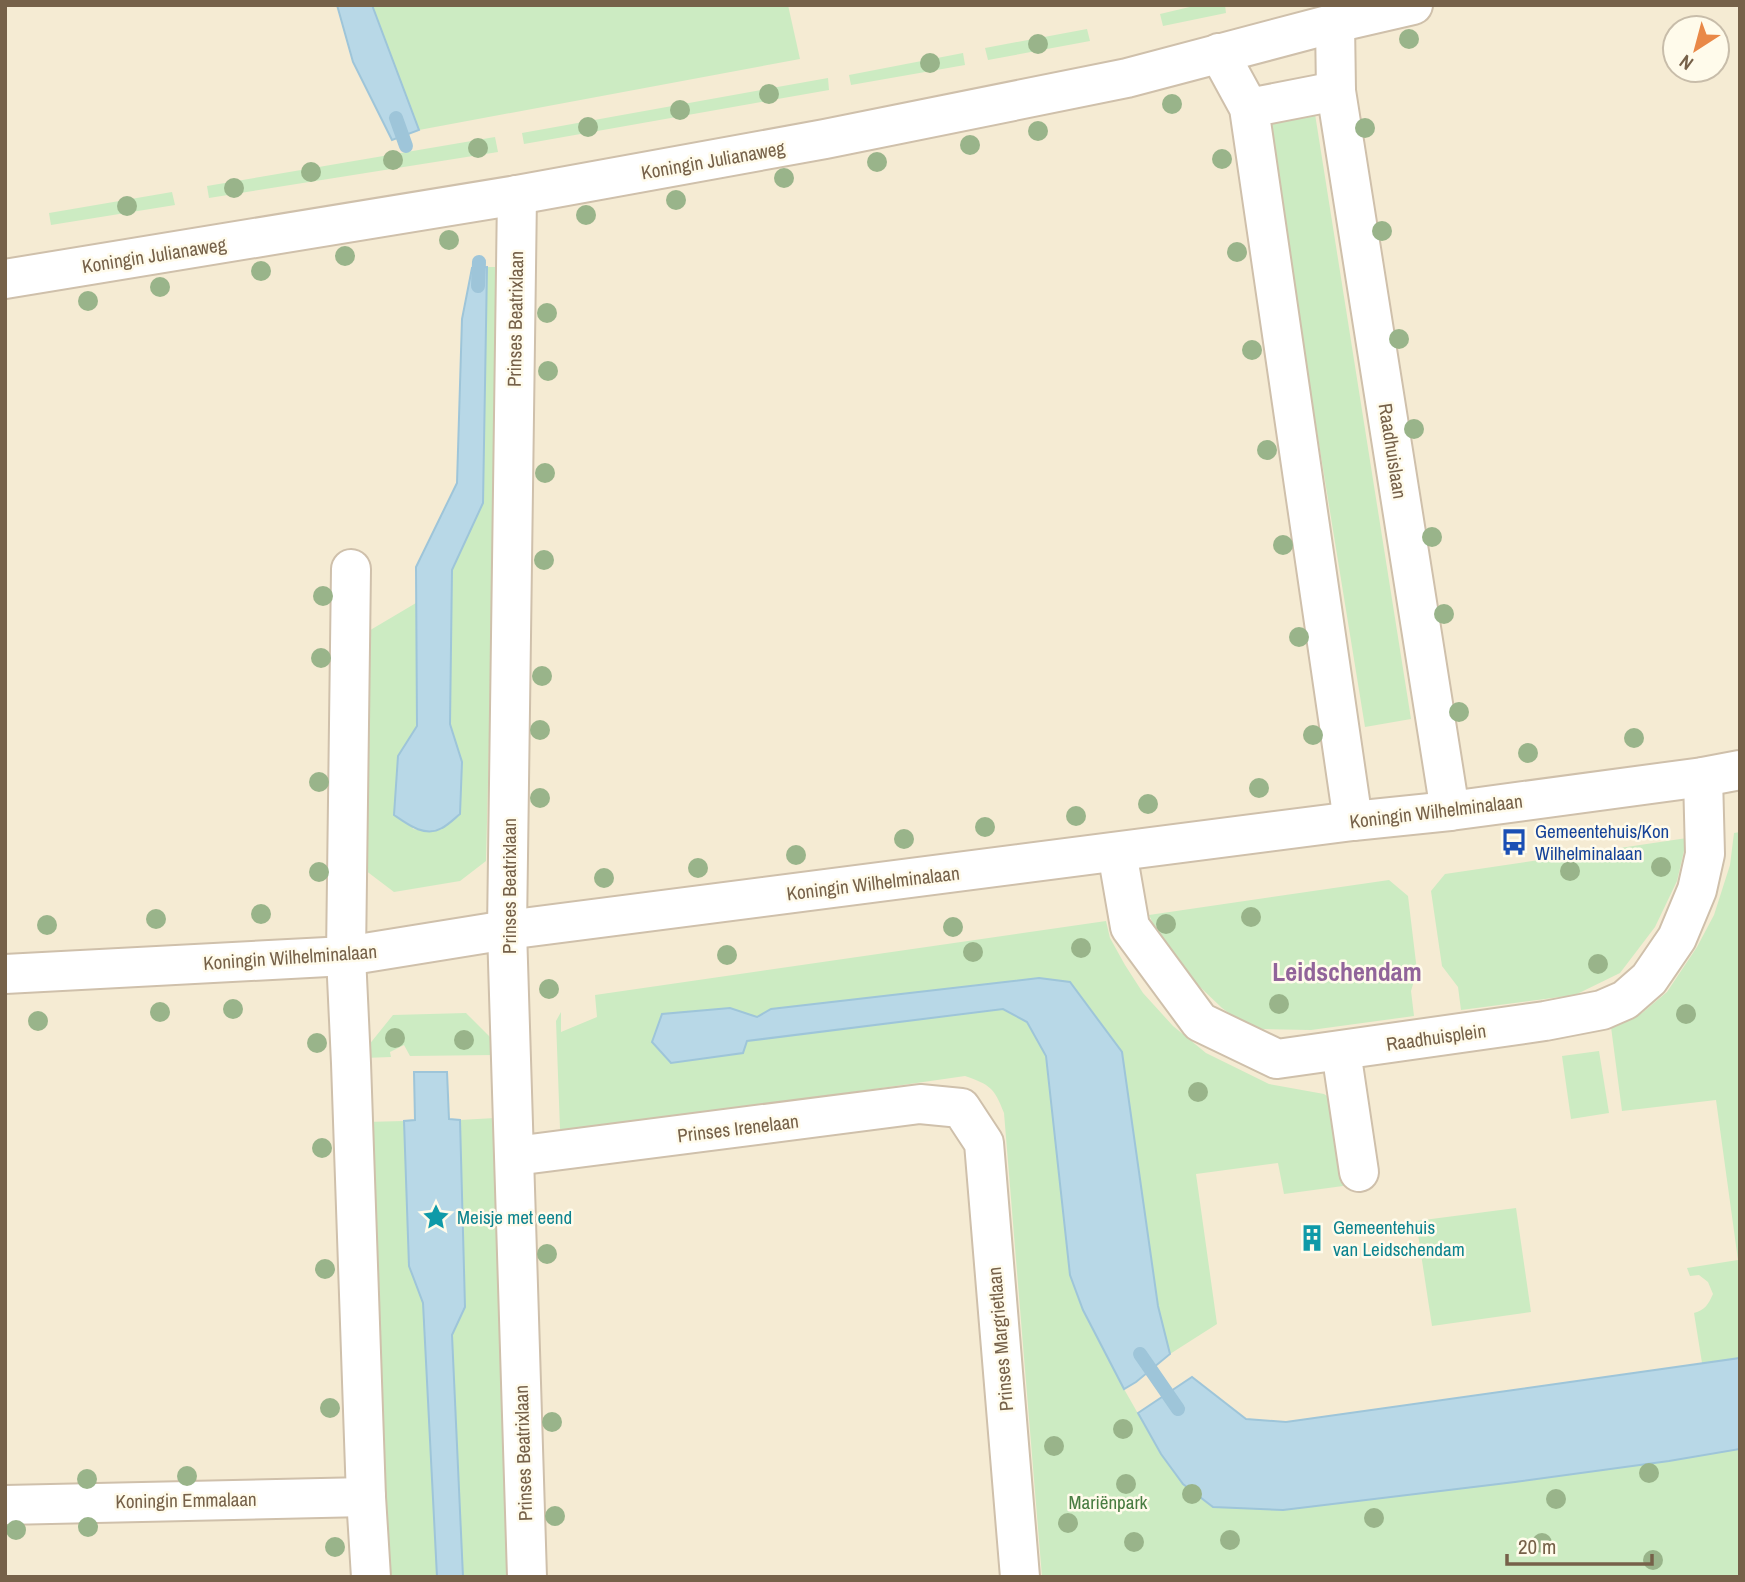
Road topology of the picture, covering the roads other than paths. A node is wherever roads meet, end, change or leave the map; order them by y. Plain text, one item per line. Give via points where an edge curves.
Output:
1 (1413, 5) edge
2 (1335, 23) junction
3 (1219, 53) junction
4 (1336, 91) junction
5 (1249, 108) junction
6 (517, 195) junction
7 (5, 279) edge
8 (351, 569) dead end
9 (1721, 774) edge
10 (1450, 811) junction
11 (1353, 821) junction
12 (1117, 852) junction
13 (507, 930) junction
14 (346, 956) junction
15 (5, 974) edge
16 (1341, 1051) junction
17 (961, 1108) joint
18 (515, 1156) junction
19 (1359, 1172) dead end
20 (366, 1497) junction
21 (5, 1505) edge
22 (371, 1577) edge
23 (527, 1577) edge
24 (1020, 1577) edge

1 - 2 street, Koningin Julianaweg
2 - 3 street, Koningin Julianaweg
2 - 4 street, Raadhuislaan
3 - 5 street
3 - 6 street, Koningin Julianaweg via 1127,78 851,134
4 - 5 street
4 - 10 street, Raadhuislaan
5 - 11 street
6 - 7 street, Koningin Julianaweg
6 - 13 street, Prinses Beatrixlaan
8 - 14 street
9 - 10 street, Koningin Wilhelminalaan
9 - 16 street, Raadhuisplein via 1696,890 1677,938 1649,979 1625,1000 1602,1010 1545,1021
10 - 11 street, Koningin Wilhelminalaan
11 - 12 street, Koningin Wilhelminalaan
12 - 13 street, Koningin Wilhelminalaan
12 - 16 street, Raadhuisplein via 1130,927 1200,1022 1277,1059
13 - 14 street, Koningin Wilhelminalaan
13 - 18 street, Prinses Beatrixlaan
14 - 15 street, Koningin Wilhelminalaan
14 - 20 street
16 - 19 street
17 - 18 street, Prinses Irenelaan via 920,1104
17 - 24 street, Prinses Margrietlaan via 984,1143
18 - 23 street, Prinses Beatrixlaan
20 - 21 street, Koningin Emmalaan
20 - 22 street

